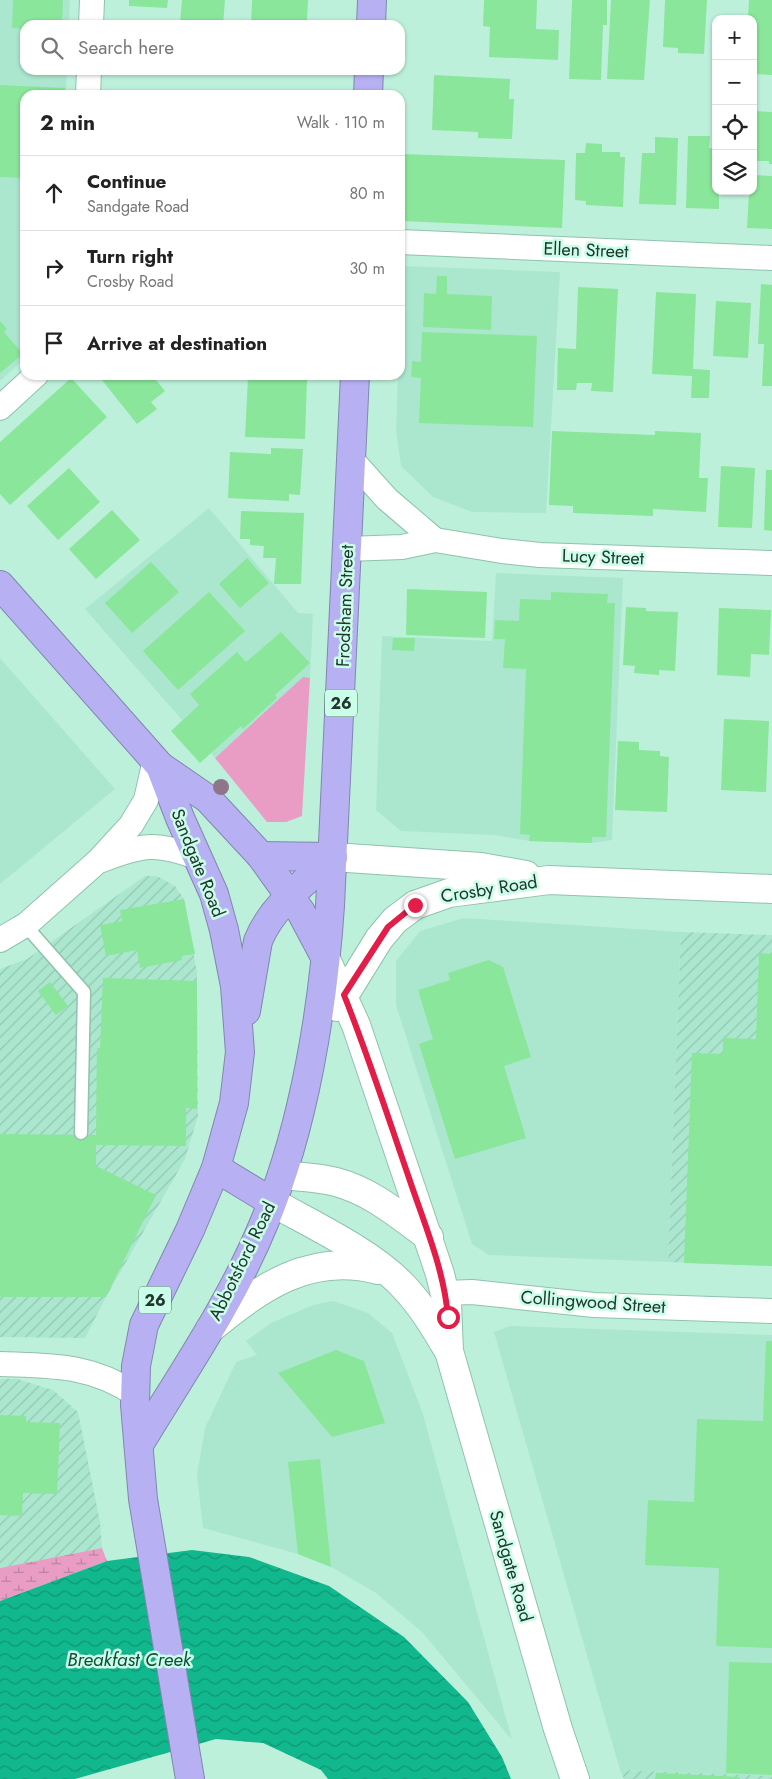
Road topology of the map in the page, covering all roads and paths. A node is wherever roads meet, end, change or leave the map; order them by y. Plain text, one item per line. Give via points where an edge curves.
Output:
1 (92, 0) edge
2 (372, 0) edge
3 (91, 20) edge
4 (371, 20) edge
5 (89, 75) edge
6 (369, 75) edge
7 (88, 90) edge
8 (368, 90) edge
9 (405, 242) edge
10 (772, 258) edge
11 (31, 380) edge
12 (355, 380) edge
13 (0, 408) edge
14 (352, 460) junction
15 (435, 540) junction
16 (347, 549) junction
17 (772, 563) edge
18 (0, 585) edge
19 (158, 763) junction
20 (261, 856) junction
21 (333, 857) junction
22 (199, 858) junction
23 (98, 861) junction
24 (549, 880) junction
25 (772, 889) edge
26 (290, 896) junction
27 (25, 925) junction
28 (0, 940) edge
29 (325, 957) junction
30 (344, 995) junction
31 (240, 1052) junction
32 (308, 1065) junction
33 (81, 1133) dead end
34 (217, 1166) junction
35 (282, 1175) junction
36 (272, 1202) junction
37 (429, 1237) junction
38 (389, 1274) junction
39 (445, 1293) junction
40 (414, 1298) junction
41 (772, 1312) edge
42 (207, 1332) junction
43 (449, 1351) junction
44 (0, 1364) edge
45 (135, 1394) junction
46 (140, 1443) junction
47 (190, 1779) edge
48 (575, 1779) edge

1 - 3 street
2 - 4 highway
5 - 7 street
6 - 8 highway
9 - 10 street, Ellen Street
11 - 13 street
12 - 14 highway, Frodsham Street / 26
14 - 15 street, Lucy Street via 386,500
14 - 16 highway, Frodsham Street / 26
15 - 16 street, Lucy Street via 402,547
15 - 17 street, Lucy Street via 540,555
16 - 21 highway, Frodsham Street / 26
18 - 19 highway, Sandgate Road / 26
19 - 20 highway, Sandgate Road via 208,799
19 - 22 highway, Sandgate Road / 26
19 - 23 street via 143,807
20 - 21 highway
20 - 26 highway, Sandgate Road
21 - 24 main road, Crosby Road via 481,867
21 - 26 highway
21 - 29 highway, Frodsham Street / 26
22 - 23 street via 156,846 125,851
22 - 31 highway, Sandgate Road / 26 via 214,894 231,957
23 - 27 street
24 - 25 main road, Crosby Road
24 - 30 main road, Crosby Road via 449,893 415,905 388,927
26 - 29 highway, Sandgate Road
26 - 31 highway via 269,920 258,942
27 - 28 street
27 - 33 lane via 84,992
29 - 30 main road, Sandgate Road
29 - 32 highway, 26
30 - 32 main road, Crosby Road
30 - 37 main road, Sandgate Road
31 - 34 highway, Sandgate Road / 26 via 234,1104
32 - 35 highway, Abbotsford Road / 26
34 - 35 highway
34 - 36 highway
34 - 45 highway, 26 via 144,1325
35 - 36 highway, Abbotsford Road / 26
35 - 37 main road via 346,1185 373,1198
36 - 38 main road, Sandgate Road
36 - 42 highway, Abbotsford Road / 26 via 247,1261
37 - 39 main road, Sandgate Road
38 - 40 main road, Sandgate Road
38 - 42 main road via 347,1264 303,1271 258,1292
39 - 40 main road, Collingwood Street
39 - 41 street, Collingwood Street via 467,1292 594,1305
39 - 43 main road, Sandgate Road
40 - 43 main road, Sandgate Road
42 - 46 highway, Abbotsford Road / 26
43 - 48 main road, Sandgate Road
44 - 45 street via 78,1368 101,1375
45 - 46 highway, 26
46 - 47 highway, 26 via 143,1499

